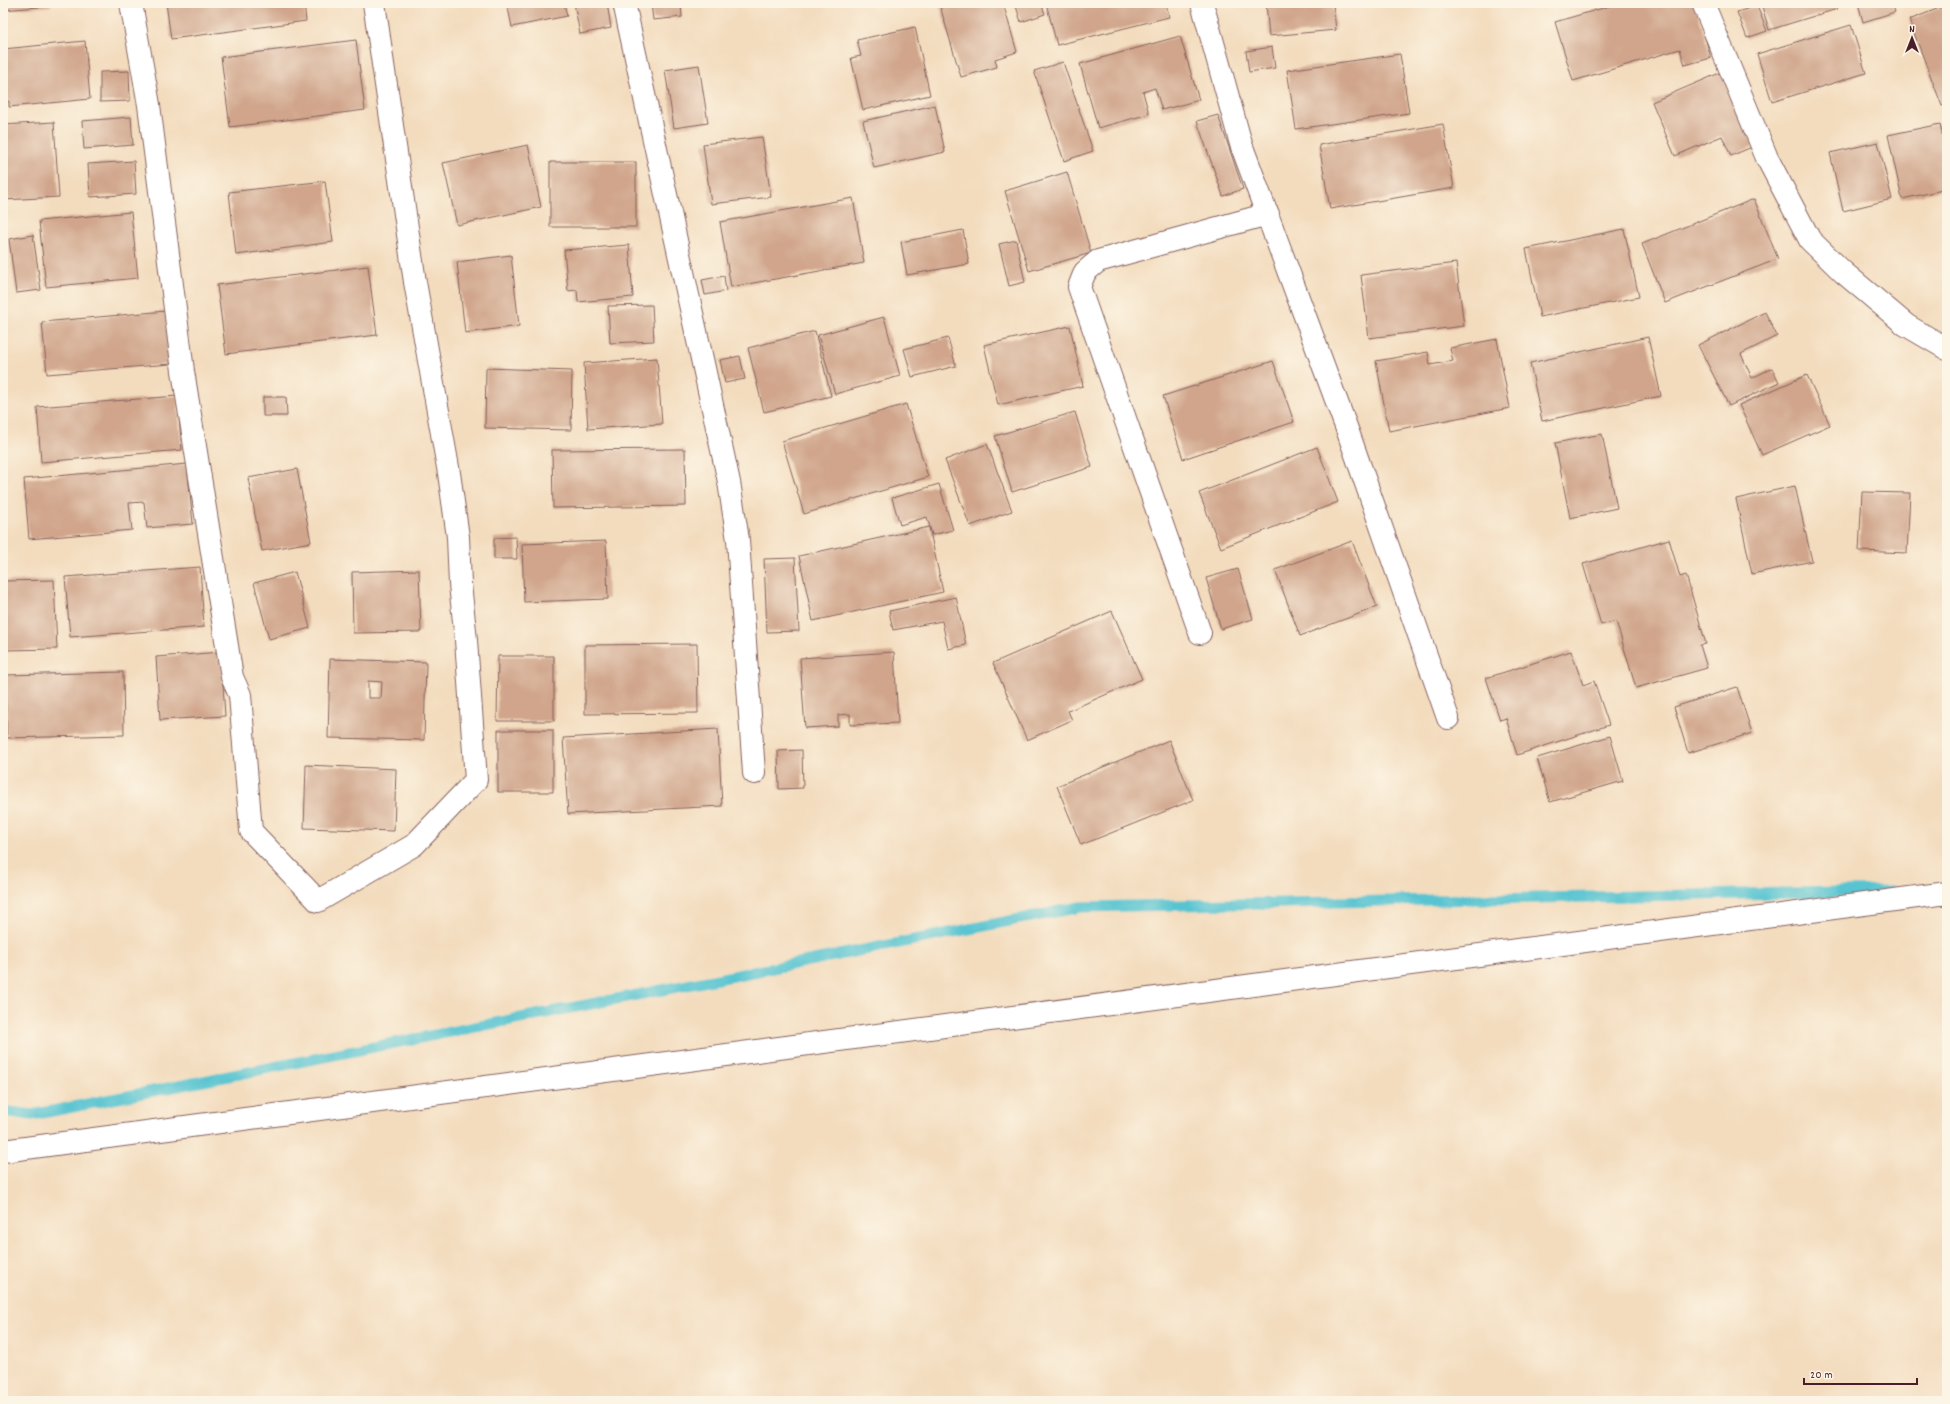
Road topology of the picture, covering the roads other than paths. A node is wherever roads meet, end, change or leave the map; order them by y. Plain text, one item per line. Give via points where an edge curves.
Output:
1 (131, 3) edge
2 (374, 3) edge
3 (624, 3) edge
4 (1202, 3) edge
5 (1704, 3) edge
6 (1268, 214) junction
7 (1947, 349) edge
8 (1200, 633) dead end
9 (1448, 718) dead end
10 (754, 773) dead end
11 (1947, 893) edge
12 (3, 1151) edge

1 - 2 street via 149,105 183,371 232,677 240,695 251,831 318,901 414,845 476,780 458,537 415,282
3 - 10 street via 729,482 738,540
4 - 6 street via 1241,144
5 - 7 street via 1767,158 1810,240 1843,272 1906,325
6 - 8 street via 1098,261 1085,272 1079,287
6 - 9 street via 1348,432
11 - 12 street

